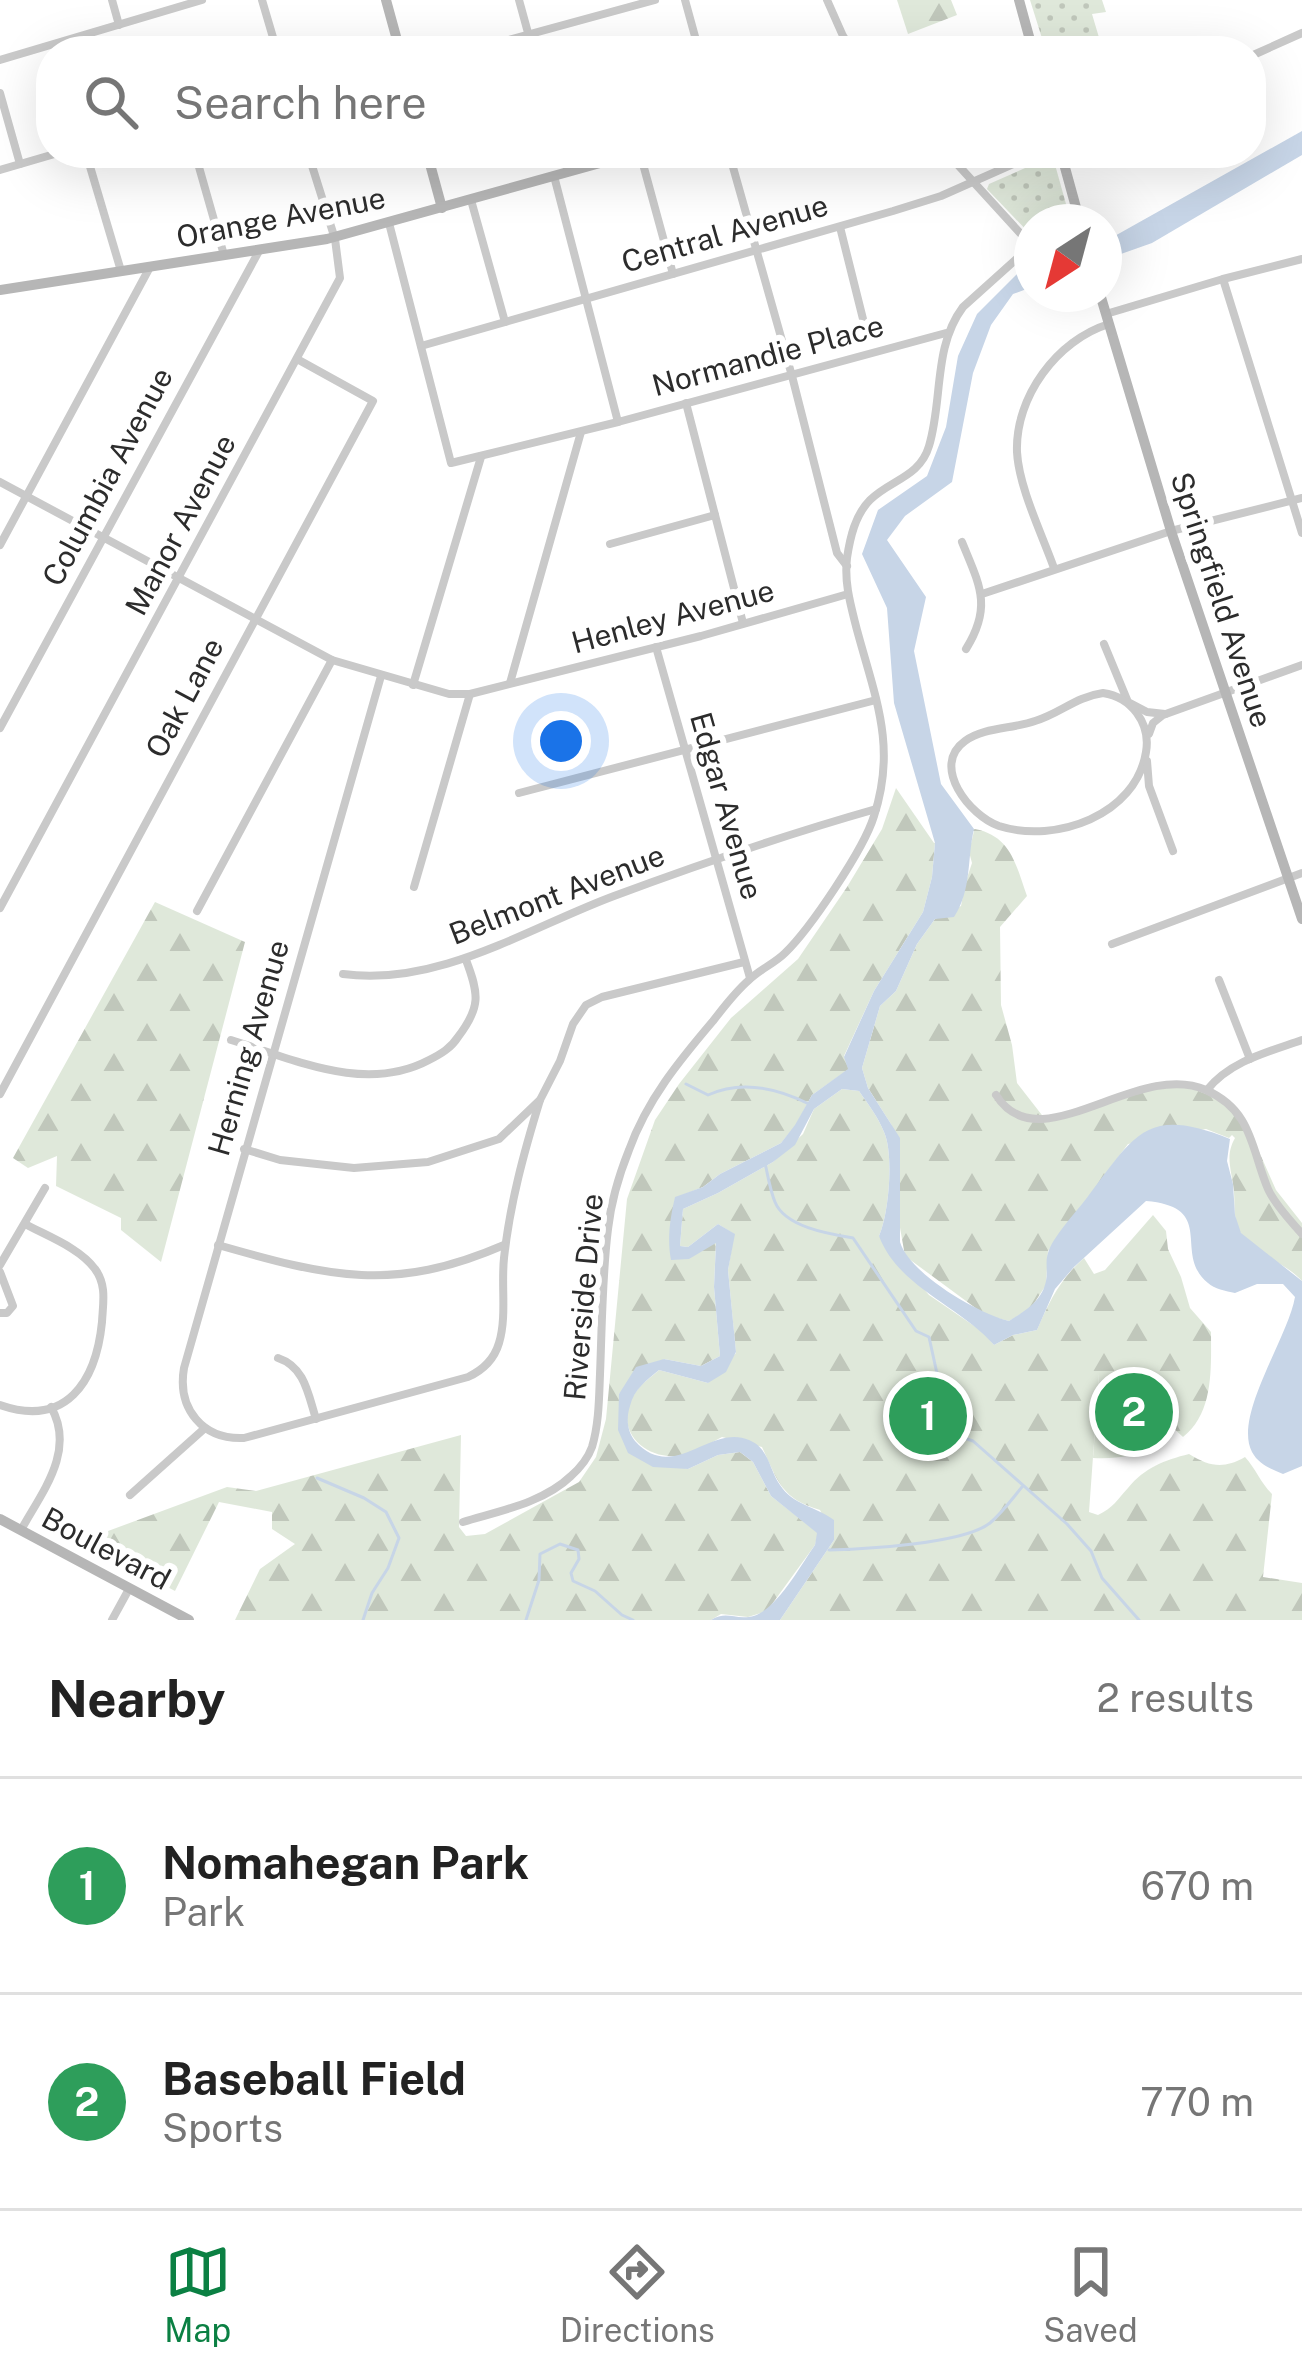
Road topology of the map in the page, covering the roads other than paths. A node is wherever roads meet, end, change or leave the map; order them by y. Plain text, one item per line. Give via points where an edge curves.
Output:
1 (112, 0) edge
2 (202, 0) edge
3 (262, 0) edge
4 (386, 0) edge
5 (519, 0) edge
6 (685, 0) edge
7 (827, 0) edge
8 (1019, 0) edge
9 (650, 1) edge
10 (119, 25) junction
11 (1302, 33) edge
12 (529, 34) junction
13 (82, 36) edge
14 (273, 36) edge
15 (396, 36) edge
16 (522, 36) edge
17 (695, 36) edge
18 (843, 36) edge
19 (1029, 36) edge
20 (36, 49) edge
21 (1266, 49) edge
22 (0, 60) edge
23 (0, 93) edge
24 (36, 159) edge
25 (20, 164) junction
26 (90, 168) edge
27 (199, 168) edge
28 (313, 168) edge
29 (431, 168) edge
30 (567, 168) edge
31 (583, 168) edge
32 (642, 168) edge
33 (733, 168) edge
34 (961, 168) edge
35 (1004, 168) edge
36 (1065, 168) edge
37 (0, 170) edge
38 (568, 172) junction
39 (554, 176) junction
40 (974, 181) junction
41 (471, 200) junction
42 (1075, 204) edge
43 (442, 208) junction
44 (389, 223) junction
45 (1014, 226) edge
46 (840, 227) junction
47 (334, 237) junction
48 (260, 250) junction
49 (757, 250) junction
50 (224, 255) junction
51 (1302, 259) edge
52 (1014, 260) edge
53 (150, 267) junction
54 (121, 272) junction
55 (673, 274) junction
56 (1223, 279) junction
57 (0, 290) edge
58 (586, 299) junction
59 (1106, 312) edge
60 (1108, 319) junction
61 (505, 322) junction
62 (948, 332) junction
63 (867, 335) dead end
64 (421, 346) junction
65 (297, 359) junction
66 (792, 374) junction
67 (686, 403) junction
68 (617, 422) junction
69 (582, 430) junction
70 (481, 455) junction
71 (0, 482) edge
72 (26, 496) junction
73 (1302, 498) edge
74 (1291, 501) junction
75 (715, 515) junction
76 (1171, 531) junction
77 (1302, 533) edge
78 (103, 537) junction
79 (962, 542) dead end
80 (0, 544) edge
81 (610, 544) dead end
82 (847, 566) junction
83 (1054, 568) junction
84 (180, 578) junction
85 (848, 594) junction
86 (982, 594) junction
87 (255, 620) junction
88 (743, 623) junction
89 (1104, 644) dead end
90 (656, 647) junction
91 (966, 649) dead end
92 (332, 660) junction
93 (1302, 665) edge
94 (381, 676) junction
95 (509, 684) junction
96 (413, 685) junction
97 (1226, 692) junction
98 (470, 694) junction
99 (876, 700) junction
100 (1128, 703) junction
101 (1166, 714) junction
102 (0, 728) edge
103 (1148, 740) junction
104 (685, 749) junction
105 (519, 793) dead end
106 (876, 809) junction
107 (1173, 851) dead end
108 (716, 860) junction
109 (1302, 873) edge
110 (1288, 878) junction
111 (414, 887) dead end
112 (0, 908) edge
113 (196, 911) dead end
114 (1302, 920) edge
115 (1112, 944) dead end
116 (466, 960) junction
117 (744, 962) junction
118 (343, 974) dead end
119 (750, 978) junction
120 (1219, 980) dead end
121 (231, 1040) dead end
122 (1302, 1040) edge
123 (273, 1052) junction
124 (1250, 1059) junction
125 (1207, 1090) junction
126 (0, 1094) edge
127 (996, 1095) dead end
128 (540, 1100) junction
129 (244, 1149) junction
130 (45, 1188) dead end
131 (25, 1223) junction
132 (1302, 1234) edge
133 (218, 1245) junction
134 (506, 1245) junction
135 (0, 1269) edge
136 (0, 1313) edge
137 (278, 1358) dead end
138 (0, 1405) edge
139 (51, 1407) junction
140 (316, 1419) junction
141 (205, 1428) junction
142 (130, 1496) dead end
143 (0, 1519) edge
144 (463, 1522) dead end
145 (20, 1530) junction
146 (129, 1588) junction
147 (112, 1620) edge
148 (189, 1620) edge

1 - 10 street
2 - 10 street
3 - 14 street
4 - 15 street
5 - 12 street
6 - 17 street
7 - 18 street
8 - 19 street
9 - 12 street
10 - 13 street
11 - 21 street
12 - 16 street
20 - 22 street
23 - 25 street
24 - 25 street
25 - 37 street
26 - 54 street
27 - 50 street
28 - 47 street, Manor Avenue
29 - 43 street
30 - 38 street
31 - 38 street, Orange Avenue
32 - 55 street
33 - 49 street
34 - 40 street
35 - 40 street, Central Avenue
36 - 42 street
38 - 39 street, Orange Avenue
39 - 41 street, Orange Avenue
39 - 58 street
40 - 45 street
40 - 46 street, Central Avenue
41 - 43 street, Orange Avenue
41 - 61 street
43 - 44 street, Orange Avenue
44 - 47 street, Orange Avenue
44 - 64 street
46 - 49 street, Central Avenue
46 - 63 street
47 - 48 street, Orange Avenue
47 - 65 street, Manor Avenue via 340,278
48 - 50 street, Orange Avenue
48 - 78 street, Columbia Avenue
49 - 55 street, Central Avenue
49 - 66 street
50 - 53 street, Orange Avenue
51 - 56 street
52 - 62 street
53 - 54 street, Orange Avenue
53 - 72 street
54 - 57 street, Orange Avenue
55 - 58 street, Central Avenue
56 - 60 street
56 - 74 street
58 - 61 street, Central Avenue
58 - 68 street
59 - 60 street, Springfield Avenue
60 - 76 street, Springfield Avenue
60 - 83 street via 1061,353 1025,408 1019,467
61 - 64 street, Central Avenue
62 - 66 street, Normandie Place
62 - 82 street, Riverside Drive via 926,454 861,511
64 - 70 street via 451,463
65 - 84 street, Manor Avenue
65 - 87 street, Oak Lane via 373,401
66 - 67 street, Normandie Place
66 - 82 street via 837,553
67 - 68 street, Normandie Place
67 - 75 street
68 - 69 street, Normandie Place
69 - 70 street, Normandie Place
69 - 95 street
70 - 96 street
71 - 72 street
72 - 78 street
72 - 80 street
73 - 74 street
74 - 76 street
74 - 77 street
75 - 81 street
75 - 88 street
76 - 83 street
76 - 97 street, Springfield Avenue
78 - 84 street
78 - 102 street, Columbia Avenue
79 - 86 street
82 - 85 street, Riverside Drive
83 - 86 street
84 - 87 street
84 - 112 street, Manor Avenue
85 - 88 street, Henley Avenue
85 - 99 street, Riverside Drive
86 - 91 street
87 - 92 street
87 - 126 street, Oak Lane
88 - 90 street, Henley Avenue
89 - 100 street
90 - 95 street, Henley Avenue
90 - 104 street, Edgar Avenue
92 - 94 street
92 - 113 street
93 - 97 street
94 - 96 street
94 - 123 street, Herning Avenue
95 - 98 street, Henley Avenue
96 - 98 street
97 - 101 street
97 - 110 street, Springfield Avenue
98 - 111 street
99 - 104 street
99 - 106 street, Riverside Drive via 886,754
100 - 101 street
100 - 103 street
100 - 103 street via 1083,696 1042,719 970,738 952,757 958,788 999,826 1079,823 1130,790
101 - 103 street
103 - 107 street via 1149,786
104 - 105 street
104 - 108 street, Edgar Avenue
106 - 108 street, Belmont Avenue
106 - 119 street, Riverside Drive via 796,940
108 - 116 street, Belmont Avenue
108 - 117 street, Edgar Avenue
109 - 110 street
110 - 114 street, Springfield Avenue
110 - 115 street
116 - 118 street, Belmont Avenue
116 - 123 street via 477,989 474,1012 452,1046 421,1065 360,1076
117 - 119 street, Edgar Avenue
117 - 128 street via 586,1005
119 - 144 street, Riverside Drive via 662,1085 621,1172 607,1234 590,1451 552,1490
120 - 124 street
121 - 123 street
122 - 124 street
123 - 129 street, Herning Avenue
124 - 125 street
125 - 127 street via 1148,1086 1045,1119 1013,1113
125 - 132 street via 1249,1129 1269,1192
128 - 129 street via 499,1139 428,1162 354,1168
128 - 134 street
129 - 133 street, Herning Avenue
130 - 131 street
131 - 135 street
131 - 139 street via 83,1256 104,1293 92,1371
133 - 134 street via 316,1272 380,1276 445,1267
133 - 141 street, Herning Avenue via 182,1380 188,1408
134 - 140 street via 501,1336 486,1365
135 - 136 street via 13,1306
137 - 140 street via 301,1374
138 - 139 street
139 - 145 street via 60,1454
140 - 141 street via 244,1438
141 - 142 street
143 - 145 street, Boulevard
145 - 146 street, Boulevard
146 - 147 street
146 - 148 street, Boulevard

